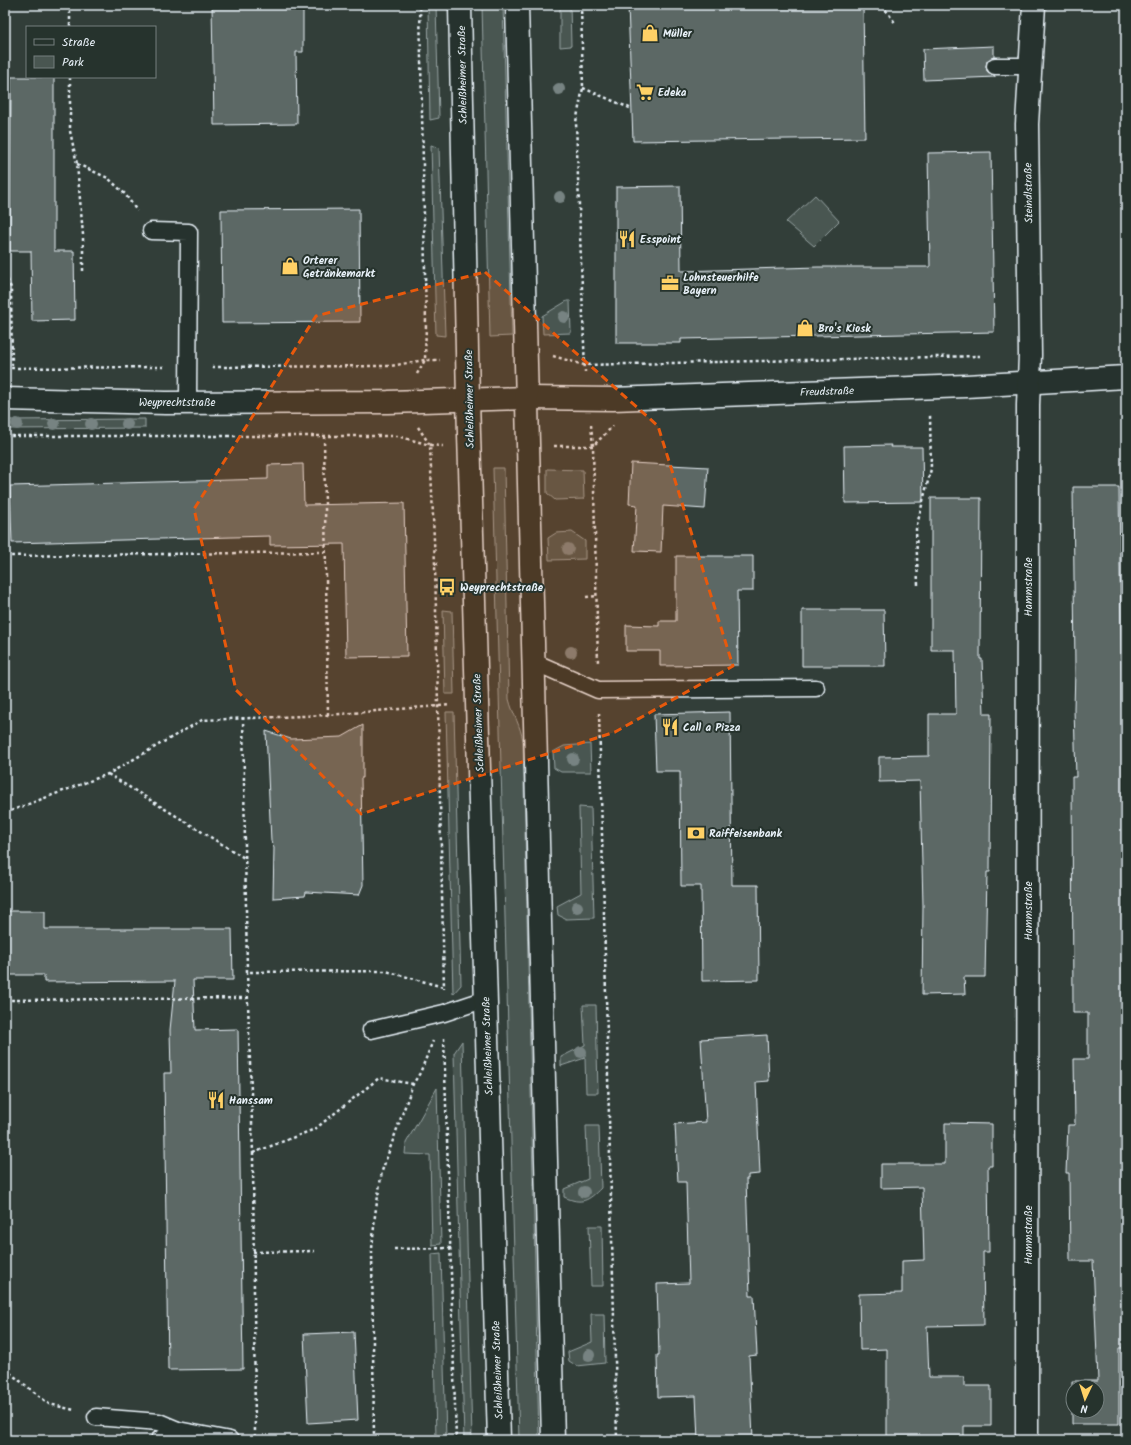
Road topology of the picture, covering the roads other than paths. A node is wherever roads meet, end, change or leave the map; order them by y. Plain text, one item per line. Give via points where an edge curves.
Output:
1 (460, 5) edge
2 (517, 5) edge
3 (1034, 5) edge
4 (995, 66) dead end
5 (1030, 66) junction
6 (151, 232) road end
7 (1126, 377) edge
8 (1029, 381) junction
9 (527, 398) junction
10 (8, 399) edge
11 (468, 400) junction
12 (188, 402) junction
13 (534, 662) junction
14 (816, 688) dead end
15 (486, 999) junction
16 (371, 1030) dead end
17 (96, 1417) road end
18 (178, 1435) edge
19 (159, 1440) edge
20 (230, 1440) edge
21 (499, 1440) edge
22 (553, 1440) edge
23 (1028, 1440) edge

1 - 11 main road, Schleißheimer Straße
2 - 9 main road
3 - 5 main road, Steindlstraße
4 - 5 lane
5 - 8 main road, Steindlstraße via 1027,124
6 - 12 lane via 189,232
7 - 8 main road, Freudstraße
8 - 9 main road, Freudstraße via 966,386 588,400
8 - 23 main road, Hammstraße
9 - 11 main road, Weyprechtstraße
9 - 13 main road
10 - 12 main road, Weyprechtstraße
11 - 12 main road, Weyprechtstraße
11 - 15 main road, Schleißheimer Straße
13 - 14 lane via 598,690
13 - 22 main road
15 - 16 lane via 444,1013
15 - 21 main road, Schleißheimer Straße
17 - 18 lane via 159,1422
18 - 19 lane
18 - 20 lane

